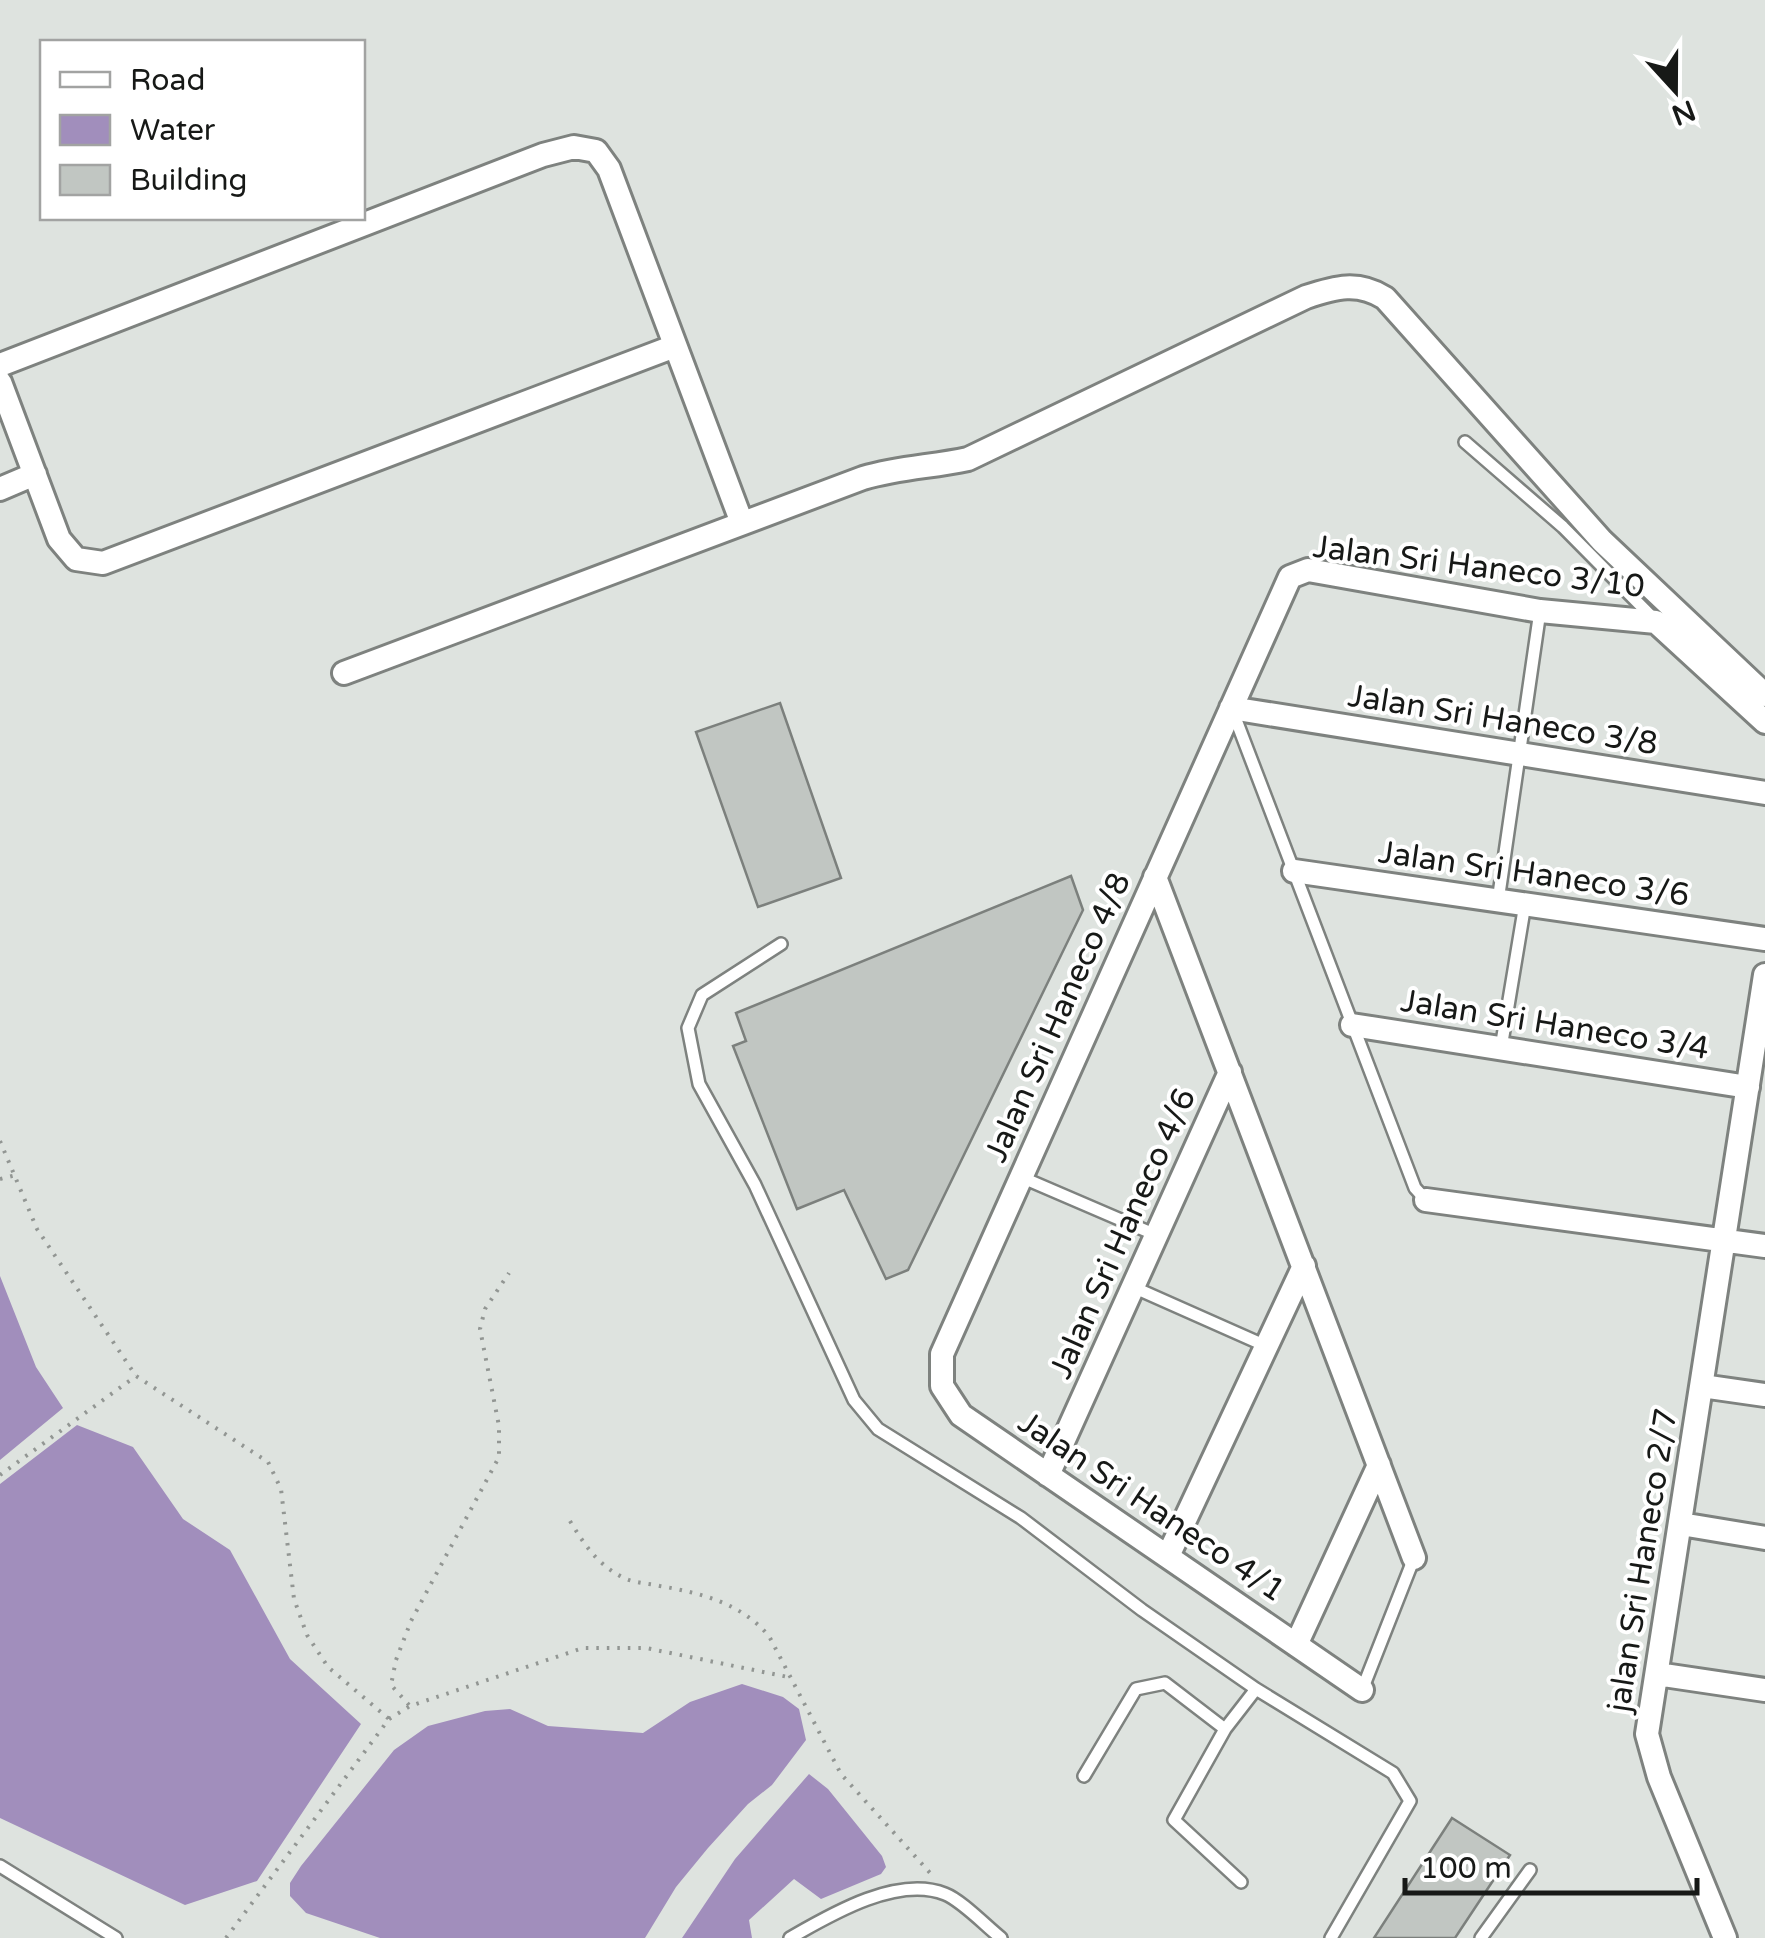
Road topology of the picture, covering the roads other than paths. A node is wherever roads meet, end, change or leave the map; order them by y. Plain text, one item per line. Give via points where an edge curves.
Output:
1 (676, 346) junction
2 (0, 364) edge
3 (0, 382) edge
4 (1465, 442) dead end
5 (34, 474) junction
6 (0, 488) edge
7 (742, 523) junction
8 (1540, 612) junction
9 (1656, 622) junction
10 (344, 673) dead end
11 (1765, 695) edge
12 (1231, 708) junction
13 (1765, 722) edge
14 (1518, 755) junction
15 (1765, 793) edge
16 (1294, 871) junction
17 (1156, 877) junction
18 (1498, 901) junction
19 (1525, 904) junction
20 (1765, 940) edge
21 (781, 944) dead end
22 (1765, 975) edge
23 (1763, 1007) edge
24 (1352, 1025) junction
25 (1501, 1048) junction
26 (1230, 1072) junction
27 (1748, 1087) junction
28 (1021, 1176) junction
29 (1426, 1200) joint
30 (1156, 1235) junction
31 (1724, 1240) junction
32 (1765, 1246) edge
33 (1304, 1266) junction
34 (1133, 1287) junction
35 (1266, 1346) junction
36 (942, 1354) joint
37 (1702, 1386) junction
38 (1765, 1396) edge
39 (1379, 1465) junction
40 (1048, 1475) junction
41 (1681, 1524) junction
42 (1765, 1538) edge
43 (1168, 1556) junction
44 (1414, 1558) joint
45 (1296, 1645) junction
46 (1657, 1674) junction
47 (1256, 1689) junction
48 (1362, 1690) joint
49 (1765, 1690) edge
50 (1225, 1729) junction
51 (1084, 1776) dead end
52 (0, 1866) edge
53 (1530, 1870) dead end
54 (1241, 1882) dead end
55 (116, 1938) edge
56 (790, 1938) edge
57 (1001, 1938) edge
58 (1332, 1938) edge
59 (1481, 1938) edge
60 (1725, 1938) edge

1 - 2 street via 608,169 596,151 574,147
1 - 5 street via 104,563 76,559 59,539
1 - 7 street
3 - 5 street
4 - 9 lane
5 - 6 street
7 - 10 street
7 - 11 street via 899,467 968,459 1306,296 1340,286 1368,288 1385,298 1602,542
8 - 9 street, Jalan Sri Haneco 3/10
8 - 12 street, Jalan Sri Haneco 3/10 via 1308,570 1290,576
8 - 14 lane
9 - 13 street, Jalan Sri Haneco 3/10
12 - 14 street, Jalan Sri Haneco 3/8
12 - 16 lane
12 - 17 street, Jalan Sri Haneco 4/8
14 - 15 street, Jalan Sri Haneco 3/8
14 - 18 lane
16 - 18 street, Jalan Sri Haneco 3/6
16 - 24 lane
17 - 26 street
17 - 28 street, Jalan Sri Haneco 4/8
18 - 19 street, Jalan Sri Haneco 3/6
19 - 20 street, Jalan Sri Haneco 3/6
19 - 25 lane
21 - 47 lane via 702,995 688,1028 699,1084 755,1186 854,1400 878,1428 1021,1518
22 - 23 street, jalan Sri Haneco 2/7
23 - 27 street, jalan Sri Haneco 2/7
24 - 25 street, Jalan Sri Haneco 3/4
24 - 29 lane via 1415,1188
25 - 27 street, Jalan Sri Haneco 3/4
26 - 30 street, Jalan Sri Haneco 4/6
26 - 33 street
27 - 31 street, jalan Sri Haneco 2/7
28 - 30 lane
28 - 36 street, Jalan Sri Haneco 4/8
29 - 31 street
30 - 34 street, Jalan Sri Haneco 4/6
31 - 32 street
31 - 37 street, jalan Sri Haneco 2/7
33 - 35 street
33 - 39 street
34 - 35 lane
34 - 40 street, Jalan Sri Haneco 4/6
35 - 43 street
36 - 40 street, Jalan Sri Haneco 4/1 via 942,1386 961,1414
37 - 38 street
37 - 41 street, jalan Sri Haneco 2/7
39 - 44 street
39 - 45 street
40 - 43 street, Jalan Sri Haneco 4/1
41 - 42 street
41 - 46 street, jalan Sri Haneco 2/7
43 - 45 street, Jalan Sri Haneco 4/1
44 - 48 lane
45 - 48 street, Jalan Sri Haneco 4/1
46 - 49 street
46 - 60 street, jalan Sri Haneco 2/7 via 1648,1734 1659,1777
47 - 50 lane
47 - 58 lane via 1393,1773 1410,1801
50 - 51 lane via 1164,1682 1136,1689
50 - 54 lane via 1174,1820
52 - 55 lane
53 - 59 lane
56 - 57 lane via 837,1911 903,1889 946,1894

